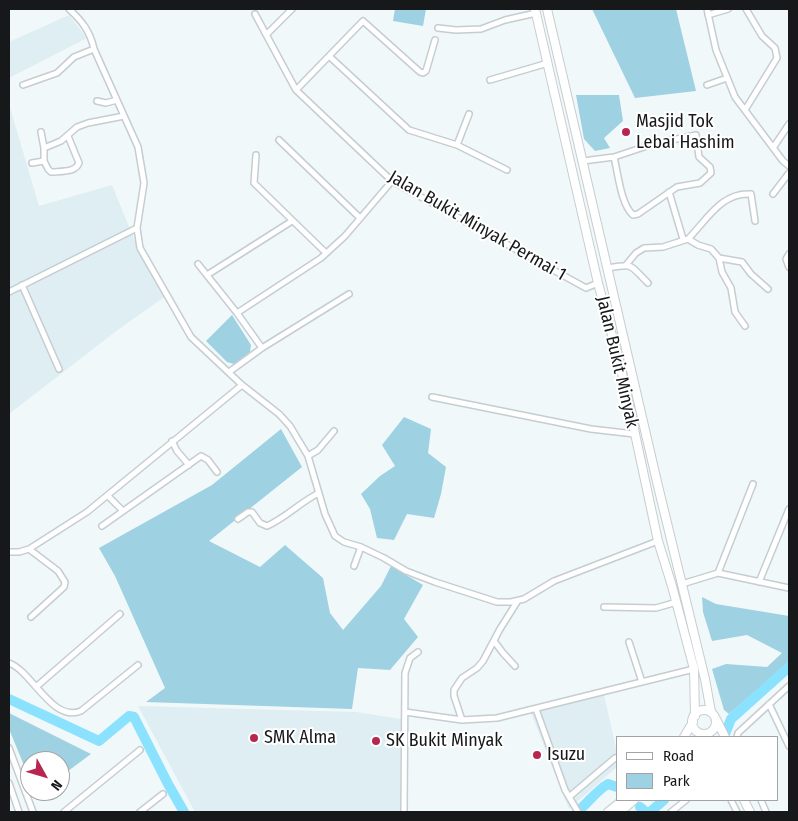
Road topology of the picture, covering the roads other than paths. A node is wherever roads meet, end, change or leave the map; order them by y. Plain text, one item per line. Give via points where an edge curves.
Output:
1 (69, 9) edge
2 (292, 9) edge
3 (547, 9) edge
4 (707, 9) edge
5 (728, 9) edge
6 (746, 9) edge
7 (536, 11) edge
8 (255, 14) dead end
9 (708, 15) junction
10 (438, 28) dead end
11 (267, 34) junction
12 (435, 40) dead end
13 (556, 45) junction
14 (94, 49) junction
15 (545, 49) junction
16 (329, 56) junction
17 (559, 60) junction
18 (548, 63) junction
19 (727, 78) junction
20 (490, 80) dead end
21 (23, 85) dead end
22 (708, 85) dead end
23 (296, 90) junction
24 (117, 100) junction
25 (97, 101) dead end
26 (745, 110) junction
27 (468, 114) dead end
28 (124, 116) junction
29 (789, 124) edge
30 (41, 132) dead end
31 (68, 136) junction
32 (279, 140) dead end
33 (457, 145) junction
34 (44, 148) junction
35 (773, 148) junction
36 (256, 154) dead end
37 (614, 157) junction
38 (44, 160) junction
39 (583, 162) junction
40 (32, 163) dead end
41 (789, 166) edge
42 (507, 170) dead end
43 (789, 173) edge
44 (392, 181) junction
45 (669, 192) junction
46 (773, 194) dead end
47 (360, 218) junction
48 (292, 221) junction
49 (755, 221) dead end
50 (137, 228) junction
51 (686, 239) junction
52 (326, 253) junction
53 (789, 254) edge
54 (719, 258) junction
55 (198, 264) dead end
56 (626, 265) junction
57 (789, 267) edge
58 (608, 268) junction
59 (207, 275) junction
60 (598, 283) junction
61 (648, 283) dead end
62 (22, 285) junction
63 (768, 289) dead end
64 (9, 292) edge
65 (349, 294) dead end
66 (237, 312) junction
67 (745, 326) dead end
68 (262, 348) junction
69 (59, 368) dead end
70 (229, 372) junction
71 (242, 385) junction
72 (432, 398) dead end
73 (334, 432) dead end
74 (634, 434) junction
75 (172, 442) junction
76 (308, 456) junction
77 (189, 465) junction
78 (217, 472) dead end
79 (753, 484) dead end
80 (319, 493) junction
81 (108, 496) junction
82 (789, 509) edge
83 (123, 511) junction
84 (238, 519) dead end
85 (102, 526) dead end
86 (658, 541) junction
87 (361, 548) junction
88 (29, 549) junction
89 (9, 552) edge
90 (354, 566) dead end
91 (718, 573) junction
92 (759, 582) junction
93 (682, 584) junction
94 (789, 588) edge
95 (518, 602) junction
96 (677, 602) junction
97 (604, 607) dead end
98 (120, 614) dead end
99 (31, 617) dead end
100 (494, 641) junction
101 (629, 642) dead end
102 (418, 652) dead end
103 (9, 663) edge
104 (138, 665) dead end
105 (515, 666) dead end
106 (694, 669) junction
107 (642, 682) junction
108 (789, 686) edge
109 (36, 687) junction
110 (769, 704) junction
111 (536, 709) junction
112 (406, 712) junction
113 (713, 714) junction
114 (694, 719) junction
115 (462, 720) junction
116 (723, 734) edge
117 (706, 735) edge
118 (685, 736) edge
119 (737, 736) edge
120 (789, 746) edge
121 (9, 748) edge
122 (140, 750) dead end
123 (615, 758) dead end
124 (9, 783) edge
125 (164, 794) dead end
126 (568, 797) junction
127 (622, 801) edge
128 (633, 801) edge
129 (685, 801) edge
130 (678, 806) junction
131 (404, 811) edge
132 (20, 812) edge
133 (33, 812) edge
134 (64, 812) edge
135 (140, 812) edge
136 (578, 812) edge
137 (608, 812) edge
138 (620, 812) edge
139 (671, 812) edge
140 (680, 812) edge

1 - 14 street via 90,34
2 - 11 street
3 - 13 main road, Jalan Bukit Minyak
4 - 9 street
5 - 9 street
6 - 26 street via 762,36 775,48 777,58
7 - 10 street via 482,29
7 - 15 main road, Jalan Bukit Minyak
8 - 11 street, Jalan Bukit Minyak Permai 1
9 - 19 street
11 - 23 street, Jalan Bukit Minyak Permai 1
12 - 16 street via 423,73 363,21
13 - 15 main road via 552,50
13 - 17 main road, Jalan Bukit Minyak
14 - 21 street via 74,58 57,73
14 - 24 street
15 - 18 main road, Jalan Bukit Minyak
16 - 23 street
16 - 33 street via 409,130
17 - 18 main road via 555,58
17 - 39 main road, Jalan Bukit Minyak
18 - 20 street
18 - 60 main road, Jalan Bukit Minyak
19 - 22 street
19 - 26 street
23 - 44 street, Jalan Bukit Minyak Permai 1
24 - 25 street
24 - 28 street
26 - 35 street
27 - 33 street
28 - 31 street via 88,123 77,127
28 - 50 street via 138,146 144,182
29 - 35 street
30 - 34 street
31 - 34 street
31 - 38 street via 80,163 78,167 51,172
32 - 47 street
33 - 42 street
34 - 38 street
35 - 41 street
36 - 48 street via 254,183
37 - 39 street
37 - 45 street via 629,212 638,214
37 - 45 street via 696,135 699,157 710,167 710,172 700,183 677,187
38 - 40 street
39 - 58 main road, Jalan Bukit Minyak
43 - 46 street
44 - 47 street
44 - 60 street, Jalan Bukit Minyak Permai 1 via 586,288
45 - 51 street
47 - 52 street
48 - 52 street
48 - 59 street
49 - 51 street via 751,194 736,195 716,206
50 - 62 street
50 - 70 street via 140,248 192,337
51 - 54 street via 711,249
51 - 56 street via 663,247 644,248
52 - 66 street
53 - 57 street via 786,259
54 - 63 street via 742,262
54 - 67 street via 722,272 732,288 735,312
55 - 59 street
56 - 58 street
56 - 61 street via 636,268
58 - 93 main road, Jalan Bukit Minyak
59 - 66 street
60 - 74 main road, Jalan Bukit Minyak
62 - 64 street
62 - 69 street
65 - 68 street
66 - 68 street
68 - 70 street
70 - 71 street
71 - 75 street
71 - 76 street via 279,414
72 - 74 street via 591,429
73 - 76 street
74 - 86 main road, Jalan Bukit Minyak
75 - 77 street
75 - 81 street
76 - 80 street
77 - 78 street via 203,456
77 - 83 street
79 - 91 street
80 - 84 street via 267,526 260,523 252,512
80 - 87 street via 334,536
81 - 83 street
81 - 88 street
82 - 92 street
83 - 85 street
86 - 95 street via 554,581
86 - 96 main road, Jalan Bukit Minyak
87 - 90 street
87 - 95 street via 435,582 497,602
88 - 89 street
88 - 99 street via 58,571 65,582 64,587
91 - 92 street
91 - 93 street
92 - 94 street
93 - 113 main road, Jalan Bukit Minyak
95 - 100 street
96 - 97 street via 649,608
96 - 106 main road, Jalan Bukit Minyak
98 - 109 street
100 - 105 street
100 - 115 street via 483,661 462,678 454,690
101 - 107 street
102 - 112 street via 410,658 405,673
103 - 109 street via 17,666
104 - 109 street via 76,713 54,705
106 - 107 street
106 - 114 main road, Jalan Bukit Minyak
107 - 111 street
108 - 110 street
110 - 119 street
110 - 120 street
111 - 115 street via 488,720
111 - 126 street
112 - 115 street
112 - 131 street
113 - 114 main road via 703,710
113 - 116 main road
113 - 117 main road via 716,725
114 - 117 main road via 696,730
114 - 118 main road
121 - 133 street
122 - 134 street
123 - 126 street
124 - 132 street
125 - 135 street
126 - 136 street
127 - 137 main road
128 - 138 main road
129 - 130 street
130 - 139 street
130 - 140 street

